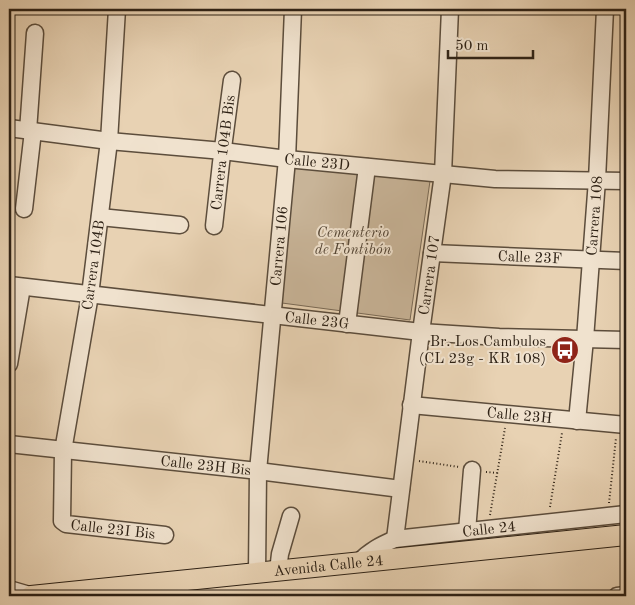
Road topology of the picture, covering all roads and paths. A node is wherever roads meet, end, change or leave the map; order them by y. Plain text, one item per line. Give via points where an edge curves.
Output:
1 (117, 9) edge
2 (293, 9) edge
3 (450, 9) edge
4 (605, 9) edge
5 (35, 33) dead end
6 (232, 80) dead end
7 (9, 128) edge
8 (31, 131) junction
9 (110, 141) junction
10 (223, 151) junction
11 (287, 159) junction
12 (367, 167) junction
13 (443, 174) junction
14 (597, 180) junction
15 (626, 180) edge
16 (24, 208) dead end
17 (100, 217) junction
18 (180, 225) dead end
19 (214, 226) dead end
20 (432, 253) junction
21 (592, 261) junction
22 (626, 261) edge
23 (15, 286) edge
24 (90, 295) junction
25 (273, 316) junction
26 (347, 324) junction
27 (421, 332) junction
28 (585, 339) junction
29 (626, 340) edge
30 (9, 364) edge
31 (411, 405) junction
32 (508, 414) junction
33 (571, 421) junction
34 (622, 425) edge
35 (9, 444) edge
36 (63, 451) junction
37 (405, 458) junction
38 (472, 470) junction
39 (258, 471) junction
40 (498, 473) junction
41 (401, 489) junction
42 (626, 514) edge
43 (291, 516) dead end
44 (607, 516) junction
45 (62, 521) joint
46 (547, 522) junction
47 (487, 529) junction
48 (460, 532) junction
49 (165, 535) dead end
50 (626, 535) edge
51 (395, 539) junction
52 (478, 550) junction
53 (358, 563) junction
54 (278, 571) junction
55 (257, 574) junction
56 (9, 589) edge
57 (626, 595) edge
58 (32, 596) edge
59 (617, 596) edge

1 - 9 street, Carrera 104B
2 - 11 street, Carrera 106
3 - 13 street, Carrera 107
4 - 14 street, Carrera 108
5 - 8 street
6 - 10 street, Carrera 104B Bis
7 - 8 street, Calle 23D
8 - 9 street, Calle 23D
8 - 16 street
9 - 10 street, Calle 23D
9 - 17 street, Carrera 104B
10 - 11 street, Calle 23D
10 - 19 street, Carrera 104B Bis
11 - 12 street, Calle 23D
11 - 25 street, Carrera 106
12 - 13 street, Calle 23D
12 - 26 street
13 - 14 street, Calle 23D via 495,179
13 - 20 street, Carrera 107
14 - 15 street, Calle 23D
14 - 21 street, Carrera 108
17 - 18 street
17 - 24 street, Carrera 104B
20 - 21 street, Calle 23F
20 - 27 street, Carrera 107
21 - 22 street, Calle 23F
21 - 28 street, Carrera 108
23 - 24 street, Calle 23G
23 - 30 street
24 - 25 street, Calle 23G
24 - 36 street, Carrera 104B
25 - 26 street, Calle 23G
25 - 39 street, Carrera 106
26 - 27 street, Calle 23G
27 - 28 street, Calle 23G
27 - 31 street, Carrera 107
28 - 29 street, Calle 23G
28 - 33 street, Carrera 108
31 - 32 street, Calle 23H
31 - 37 street, Carrera 107
32 - 33 street, Calle 23H
32 - 40 path
33 - 34 street, Calle 23H
33 - 46 path
34 - 44 path
35 - 36 street, Calle 23H Bis
36 - 39 street, Calle 23H Bis
36 - 45 street, Carrera 104B
37 - 38 path
37 - 41 street, Carrera 107
38 - 40 path
38 - 48 street
39 - 41 street, Calle 23H Bis
39 - 55 street, Carrera 106
40 - 47 path
41 - 51 street, Carrera 107
42 - 44 street, Calle 24
43 - 54 street
44 - 46 street, Calle 24
45 - 49 street, Calle 23I Bis
46 - 47 street, Calle 24
47 - 48 street, Calle 24
48 - 51 street, Calle 24
48 - 52 street
50 - 52 main road, Avenida Calle 24
51 - 53 street, Calle 24 via 366,554
52 - 53 main road, Avenida Calle 24
53 - 54 main road, Avenida Calle 24
54 - 55 main road, Avenida Calle 24
55 - 58 main road, Avenida Calle 24
56 - 58 street
57 - 59 street

